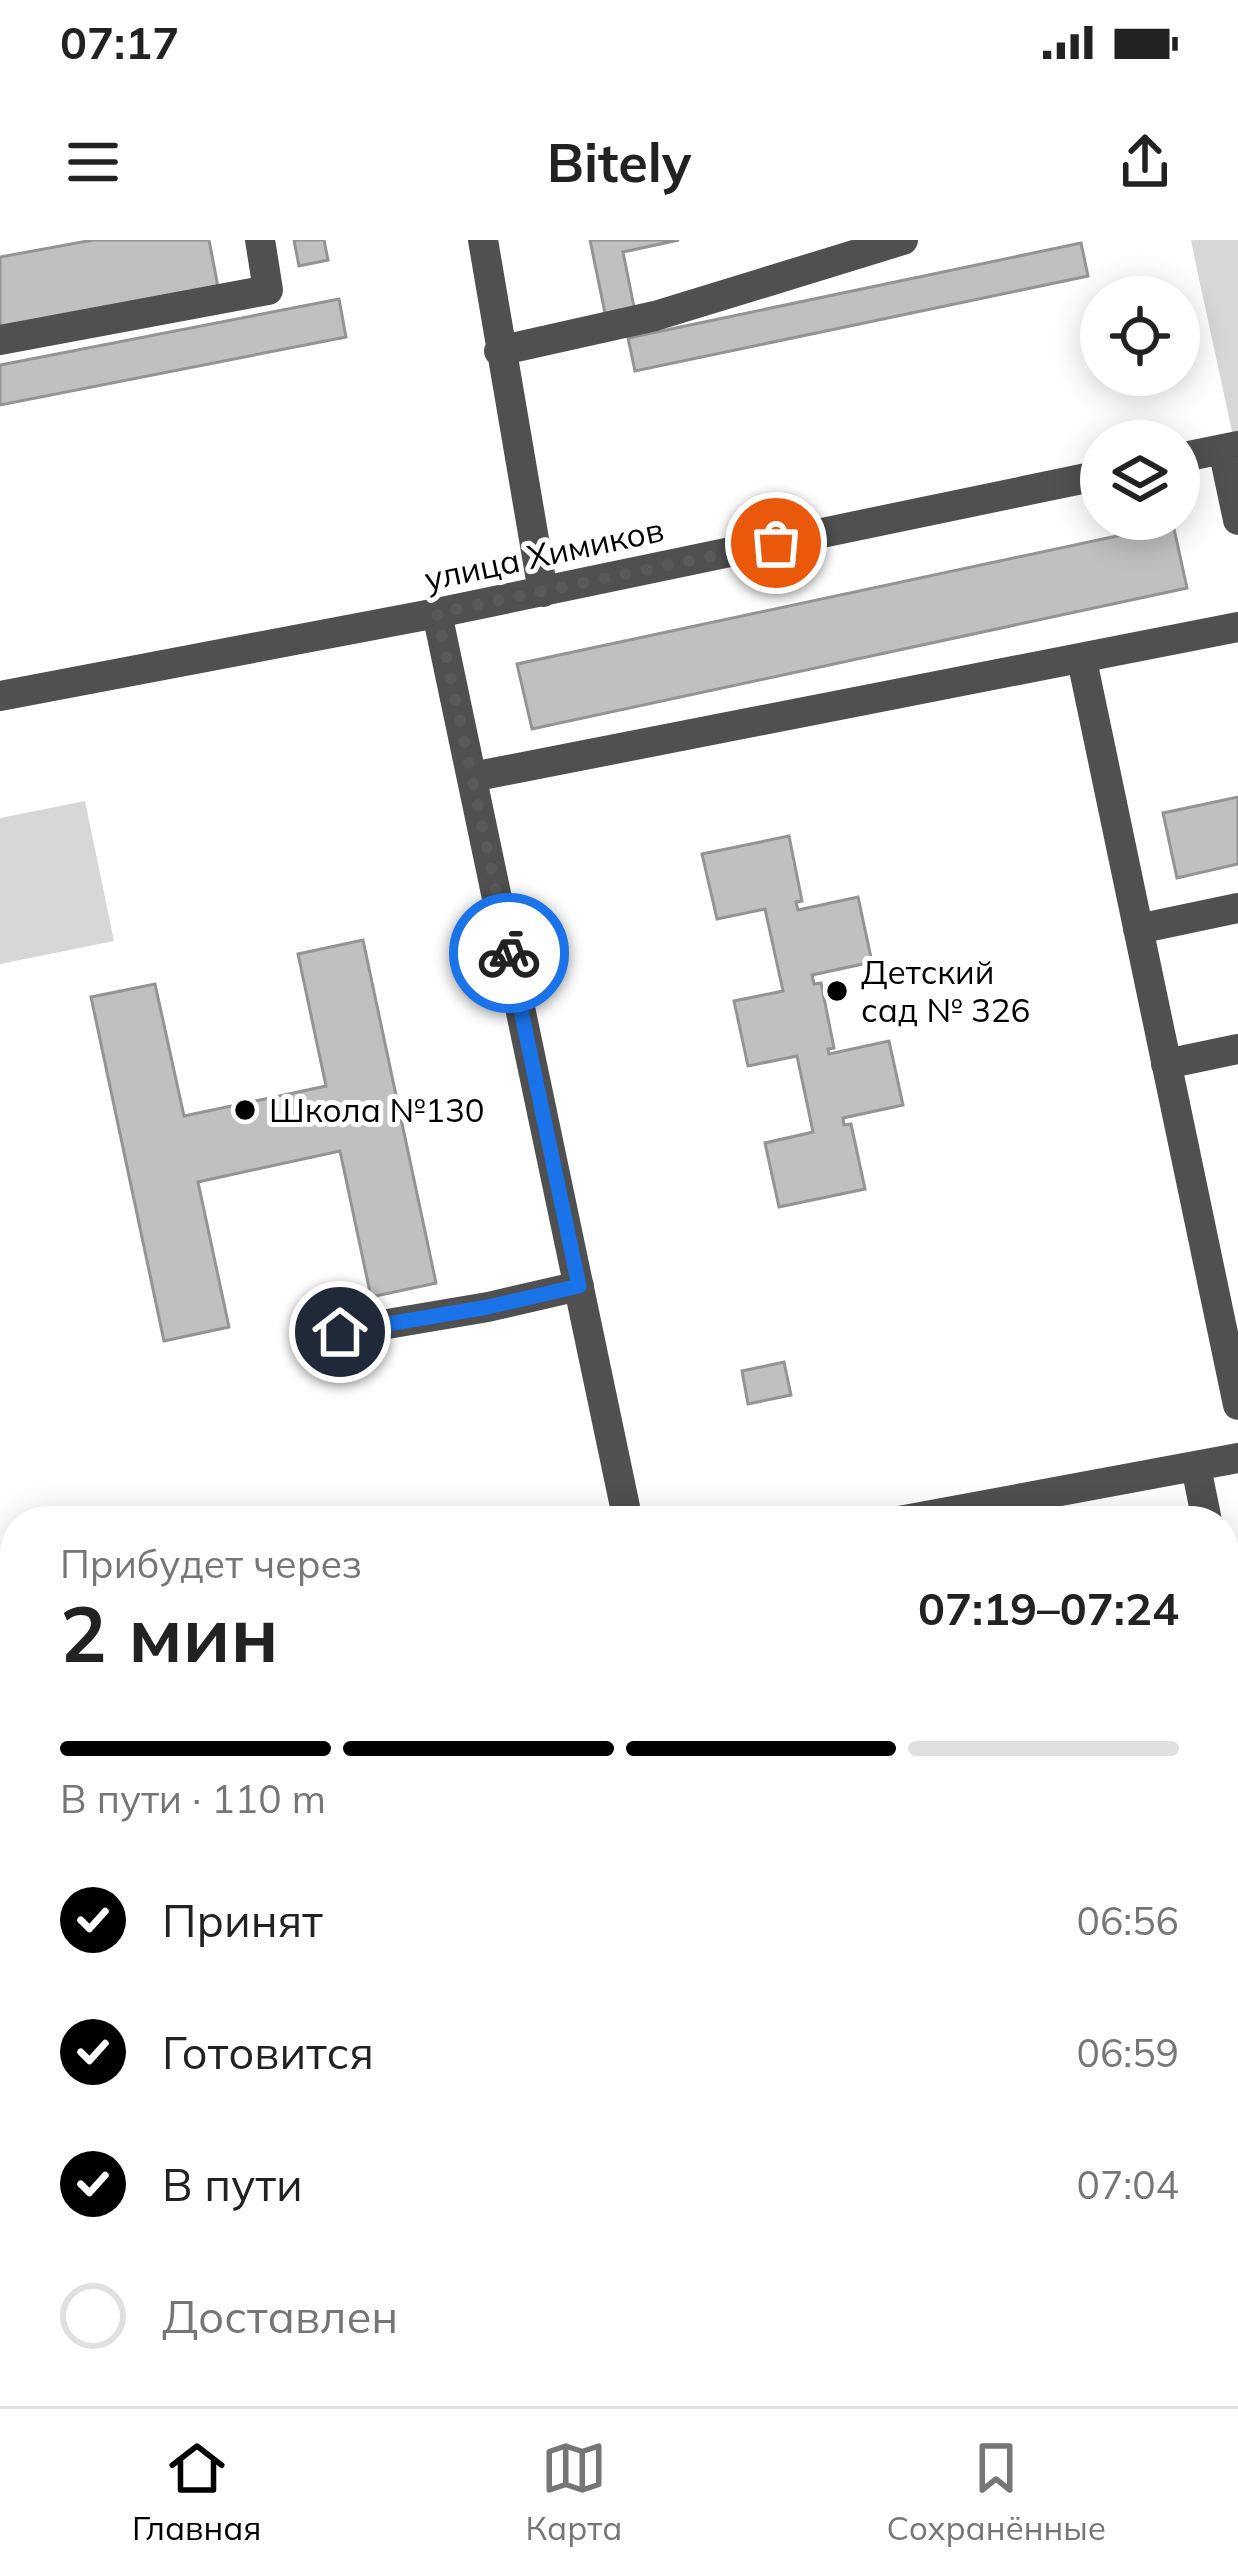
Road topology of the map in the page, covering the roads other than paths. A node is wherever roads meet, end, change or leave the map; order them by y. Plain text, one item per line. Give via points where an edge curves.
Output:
1 (260, 240) edge
2 (483, 240) edge
3 (903, 240) edge
4 (0, 340) edge
5 (500, 351) junction
6 (1231, 447) edge
7 (1200, 454) edge
8 (1080, 479) edge
9 (1238, 520) edge
10 (543, 592) junction
11 (437, 613) junction
12 (1238, 627) edge
13 (1082, 660) junction
14 (0, 696) edge
15 (472, 777) junction
16 (1238, 908) edge
17 (1138, 929) junction
18 (1238, 1049) edge
19 (1166, 1064) junction
20 (579, 1286) junction
21 (340, 1332) dead end
22 (1238, 1405) edge
23 (1238, 1458) edge
24 (1196, 1467) junction
25 (625, 1506) edge
26 (981, 1506) edge
27 (1204, 1506) edge

1 - 4 street via 268,290
2 - 5 street
3 - 5 street via 656,316
5 - 10 street
6 - 7 street
6 - 9 street
8 - 10 street, улица Химиков
10 - 11 street, улица Химиков
11 - 14 street, улица Химиков
11 - 15 street
12 - 13 street
13 - 15 street
13 - 17 street
15 - 20 street
16 - 17 street
17 - 19 street
18 - 19 street
19 - 22 street
20 - 21 street
20 - 25 street
23 - 24 street
24 - 26 street
24 - 27 street

